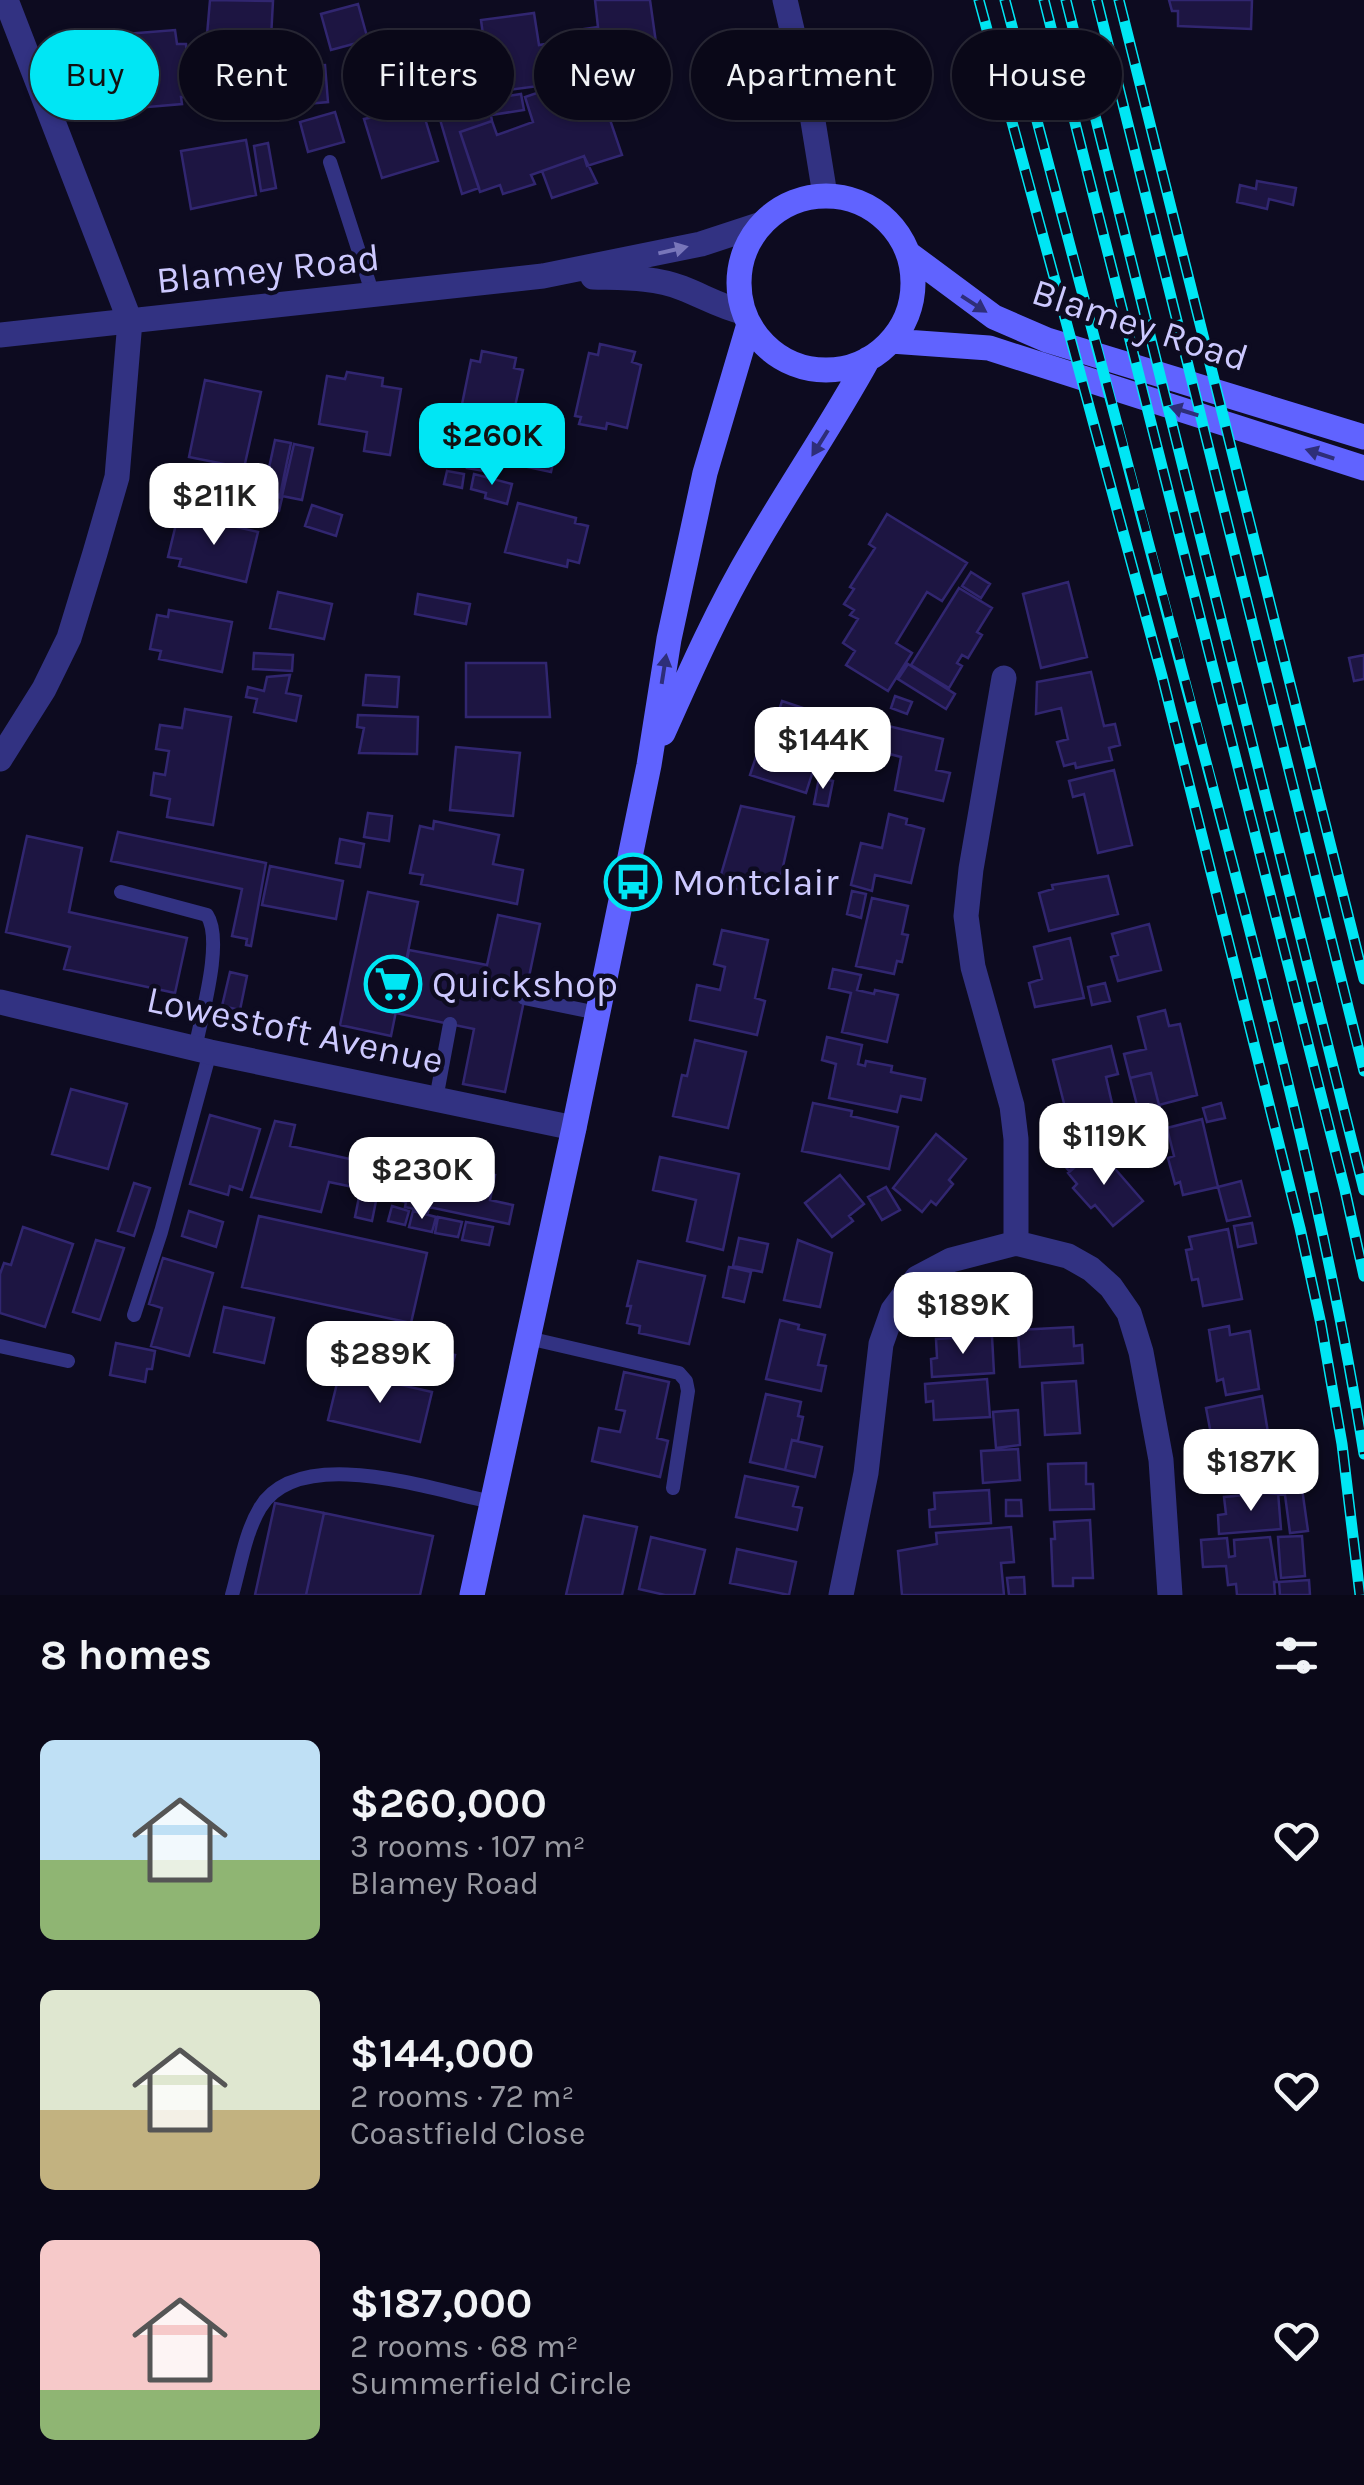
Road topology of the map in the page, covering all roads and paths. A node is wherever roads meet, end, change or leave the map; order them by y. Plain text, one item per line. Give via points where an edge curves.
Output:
1 (6, 0) edge
2 (786, 0) edge
3 (330, 162) dead end
4 (825, 195) junction
5 (762, 224) junction
6 (909, 254) junction
7 (543, 276) junction
8 (373, 295) junction
9 (746, 318) junction
10 (130, 322) junction
11 (0, 335) edge
12 (891, 341) junction
13 (868, 359) junction
14 (1364, 437) edge
15 (1364, 468) edge
16 (1004, 678) dead end
17 (0, 759) edge
18 (649, 765) junction
19 (121, 892) dead end
20 (524, 998) dead end
21 (0, 1002) edge
22 (598, 1012) junction
23 (450, 1024) dead end
24 (203, 1050) junction
25 (436, 1099) junction
26 (574, 1128) junction
27 (1016, 1243) junction
28 (134, 1315) dead end
29 (528, 1338) junction
30 (0, 1346) edge
31 (68, 1360) dead end
32 (673, 1488) dead end
33 (492, 1502) junction
34 (232, 1595) edge
35 (472, 1595) edge
36 (841, 1595) edge
37 (1170, 1595) edge

1 - 10 street
2 - 4 street
3 - 8 lane
4 - 5 street via 796,200
4 - 6 street via 879,214
7 -> 5 street, Blamey Road via 701,244
5 - 9 street via 749,241 738,282
6 - 12 street via 914,284
6 -> 14 street, Blamey Road via 994,317 1047,340
7 - 8 street, Blamey Road
7 - 9 street, Blamey Road via 657,282
8 - 10 street, Blamey Road
9 - 13 street via 776,353 798,364 822,369
18 -> 9 street via 705,473
10 - 11 street, Blamey Road
10 - 17 street via 117,477 95,553 68,638
12 - 13 street
15 -> 12 street, Blamey Road via 989,348
13 -> 18 street via 752,550
16 - 27 street via 966,916 1012,1106
18 - 22 street
19 - 24 lane via 212,920
20 - 22 lane
21 - 24 street, Lowestoft Avenue
22 - 26 street
23 - 25 lane
24 - 25 street, Lowestoft Avenue
24 - 28 lane via 161,1232
25 - 26 street, Lowestoft Avenue
26 - 29 street
27 - 36 street via 950,1260 917,1278 893,1310 881,1344 866,1472
27 - 37 street via 1091,1268 1130,1313 1161,1460
29 - 32 lane via 680,1373 688,1391
29 - 33 street
30 - 31 lane
33 - 34 lane via 350,1473 294,1482 272,1492 260,1508
33 - 35 street

